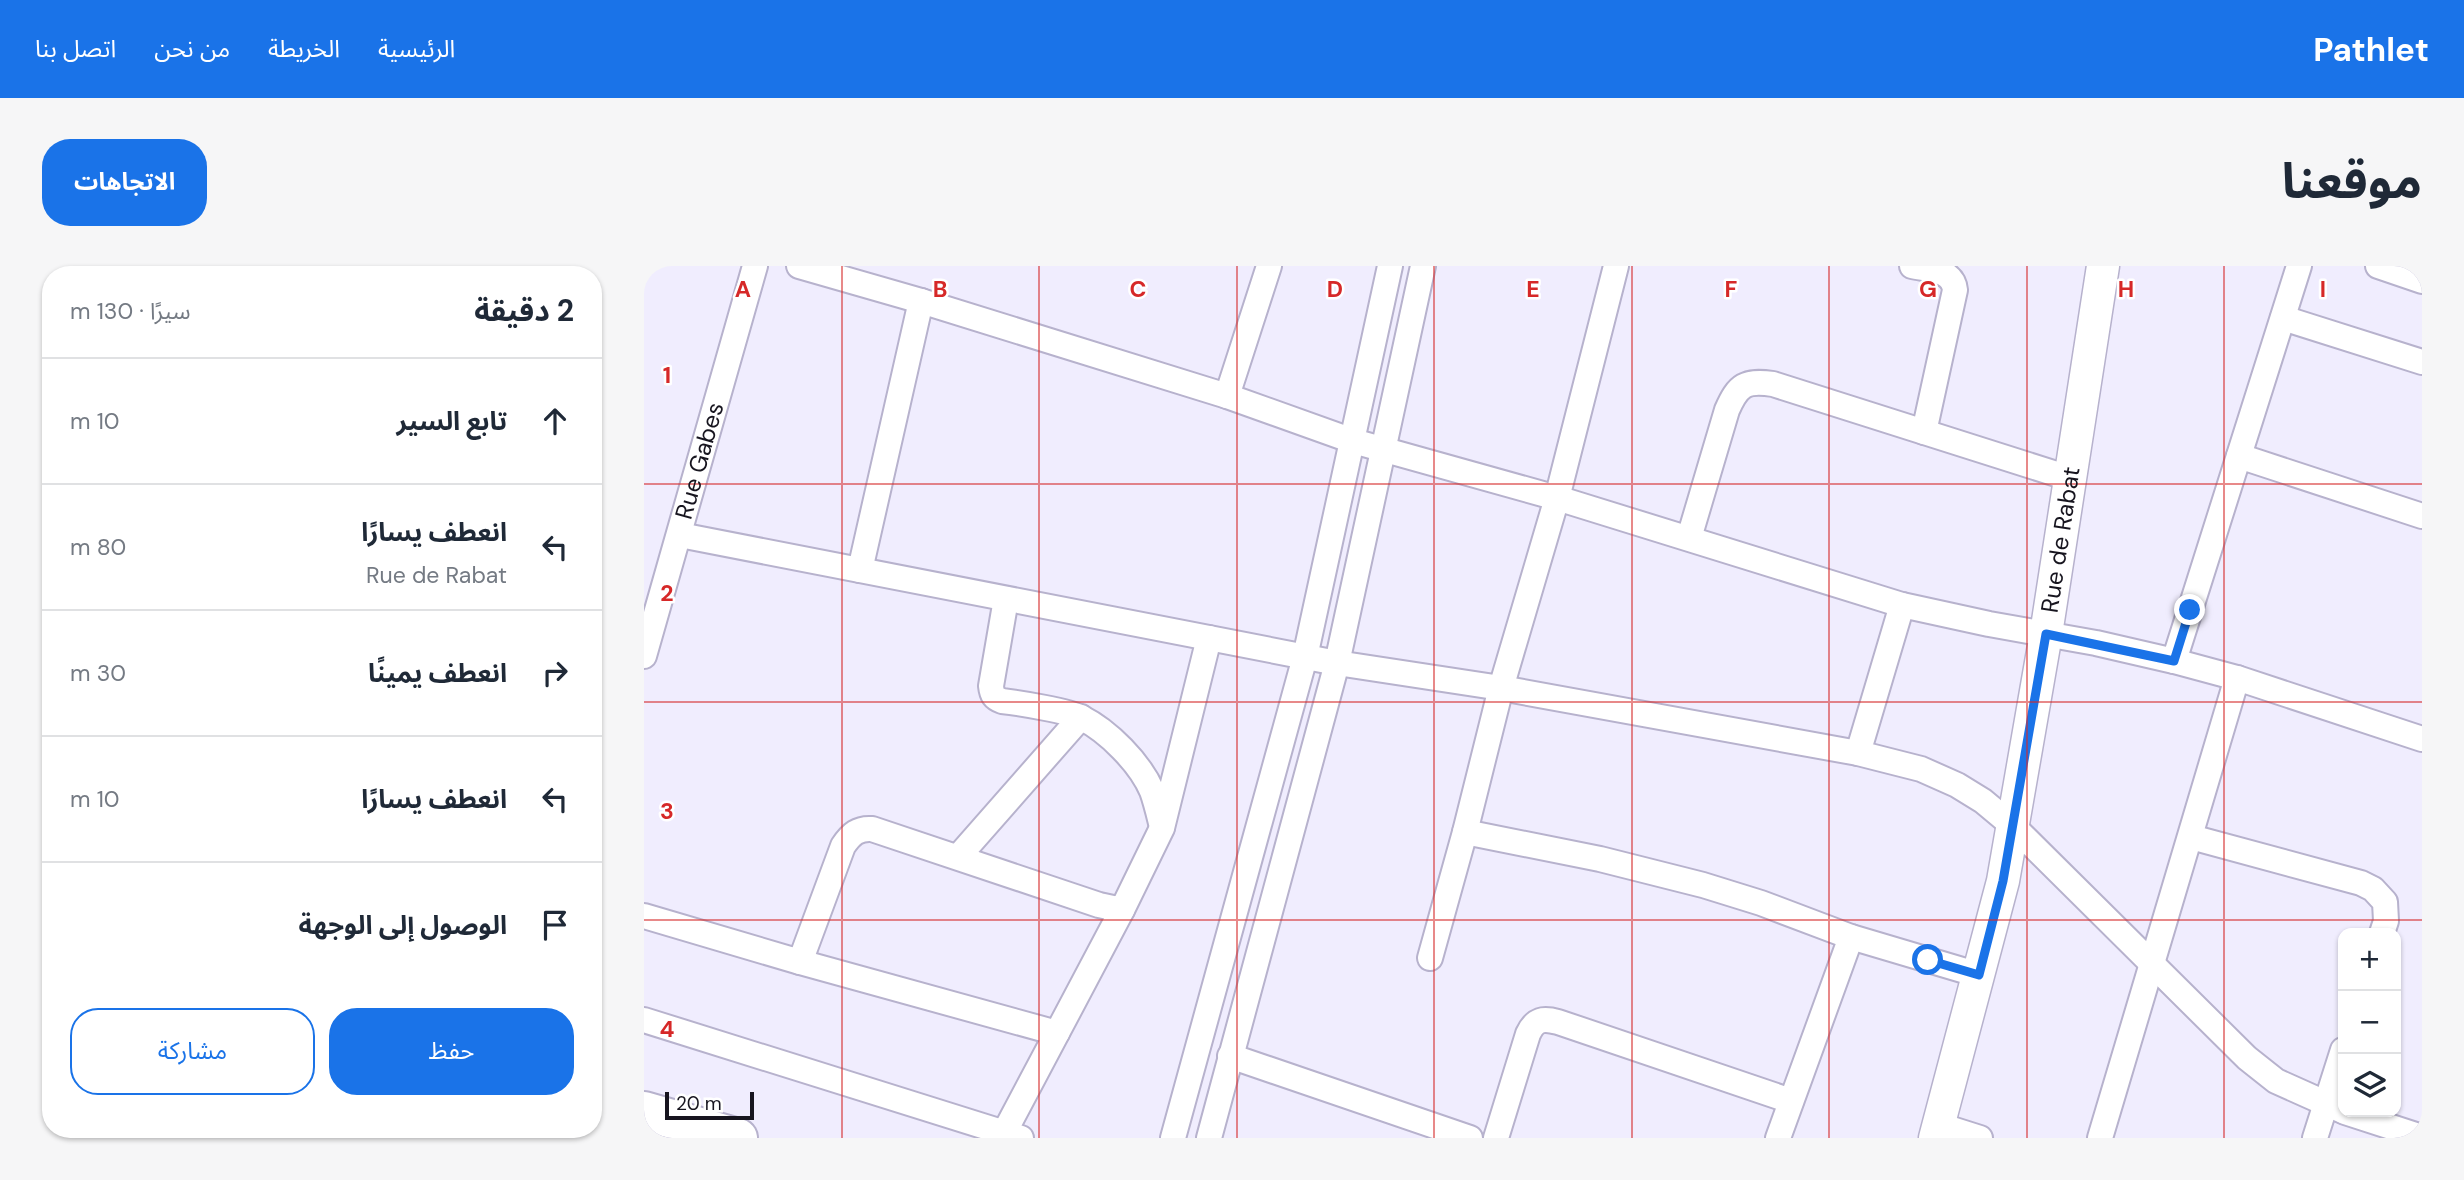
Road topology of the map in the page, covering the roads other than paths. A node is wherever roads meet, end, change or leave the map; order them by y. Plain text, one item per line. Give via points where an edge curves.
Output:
1 (755, 266) edge
2 (799, 266) edge
3 (1269, 266) edge
4 (1390, 266) edge
5 (1423, 266) edge
6 (1616, 266) edge
7 (1912, 266) edge
8 (2103, 266) edge
9 (2299, 266) edge
10 (2378, 266) edge
11 (2422, 281) edge
12 (920, 301) junction
13 (2283, 318) junction
14 (2422, 362) edge
15 (1227, 397) junction
16 (1924, 432) junction
17 (1353, 441) junction
18 (1384, 448) junction
19 (2239, 456) junction
20 (2069, 478) junction
21 (1557, 498) junction
22 (2422, 516) edge
23 (680, 535) junction
24 (1689, 538) junction
25 (860, 570) junction
26 (1006, 599) junction
27 (1902, 605) junction
28 (2046, 634) junction
29 (1209, 638) junction
30 (644, 656) edge
31 (1305, 657) junction
32 (2174, 661) junction
33 (1337, 663) junction
34 (2237, 678) junction
35 (1501, 688) junction
36 (1081, 717) junction
37 (2422, 739) edge
38 (1858, 753) junction
39 (2013, 826) junction
40 (1162, 828) junction
41 (1465, 832) junction
42 (2191, 837) junction
43 (958, 857) junction
44 (1122, 910) junction
45 (644, 916) edge
46 (2384, 928) edge
47 (1851, 937) junction
48 (1430, 958) dead end
49 (800, 962) junction
50 (2153, 965) junction
51 (1979, 975) junction
52 (644, 1020) edge
53 (1057, 1033) junction
54 (1230, 1056) junction
55 (1791, 1101) junction
56 (2338, 1109) edge
57 (644, 1111) edge
58 (2362, 1117) edge
59 (1937, 1132) edge
60 (1013, 1135) edge
61 (2422, 1137) edge
62 (738, 1138) edge
63 (1173, 1138) edge
64 (1209, 1138) edge
65 (1470, 1138) edge
66 (1496, 1138) edge
67 (1778, 1138) edge
68 (1980, 1138) edge
69 (2100, 1138) edge
70 (2315, 1138) edge

1 - 23 street, Rue Gabes
2 - 12 street
3 - 15 street
4 - 17 street
5 - 18 street
6 - 21 street
7 - 16 street via 1949,276 1955,282
8 - 20 street, Rue de Rabat
9 - 13 street
10 - 11 street
12 - 15 street
12 - 25 street
13 - 14 street
13 - 19 street
15 - 17 street
16 - 20 street
16 - 24 street via 1773,384 1746,384 1735,392 1727,410
17 - 18 street
17 - 31 street
18 - 21 street
18 - 33 street
19 - 22 street
19 - 32 street
20 - 28 street, Rue de Rabat
21 - 24 street
21 - 35 street
23 - 25 street
23 - 30 street, Rue Gabes
24 - 27 street
25 - 26 street
26 - 29 street
26 - 36 street via 990,686 995,699
27 - 28 street
27 - 38 street
28 - 32 street
28 - 39 street, Rue de Rabat
29 - 31 street
29 - 40 street
31 - 33 street
31 - 63 street
32 - 34 street
33 - 35 street
33 - 54 street
34 - 37 street
34 - 42 street
35 - 38 street
35 - 41 street
36 - 40 street via 1131,757 1152,791
36 - 43 street
38 - 39 street via 1921,769 1957,785
39 - 50 street
39 - 51 street, Rue de Rabat
40 - 44 street
41 - 47 street via 1703,885
41 - 48 street
42 - 46 street via 2361,883 2385,902
42 - 50 street
43 - 44 street
43 - 49 street via 872,829 857,831 844,846
44 - 53 street
45 - 49 street
47 - 51 street
47 - 55 street
49 - 53 street
50 - 56 street via 2276,1081
50 - 69 street
51 - 59 street, Rue de Rabat
52 - 60 street
53 - 60 street
54 - 64 street
54 - 65 street
55 - 66 street via 1541,1019 1528,1034
55 - 67 street
56 - 70 street
57 - 62 main road
58 - 61 street
59 - 68 street

